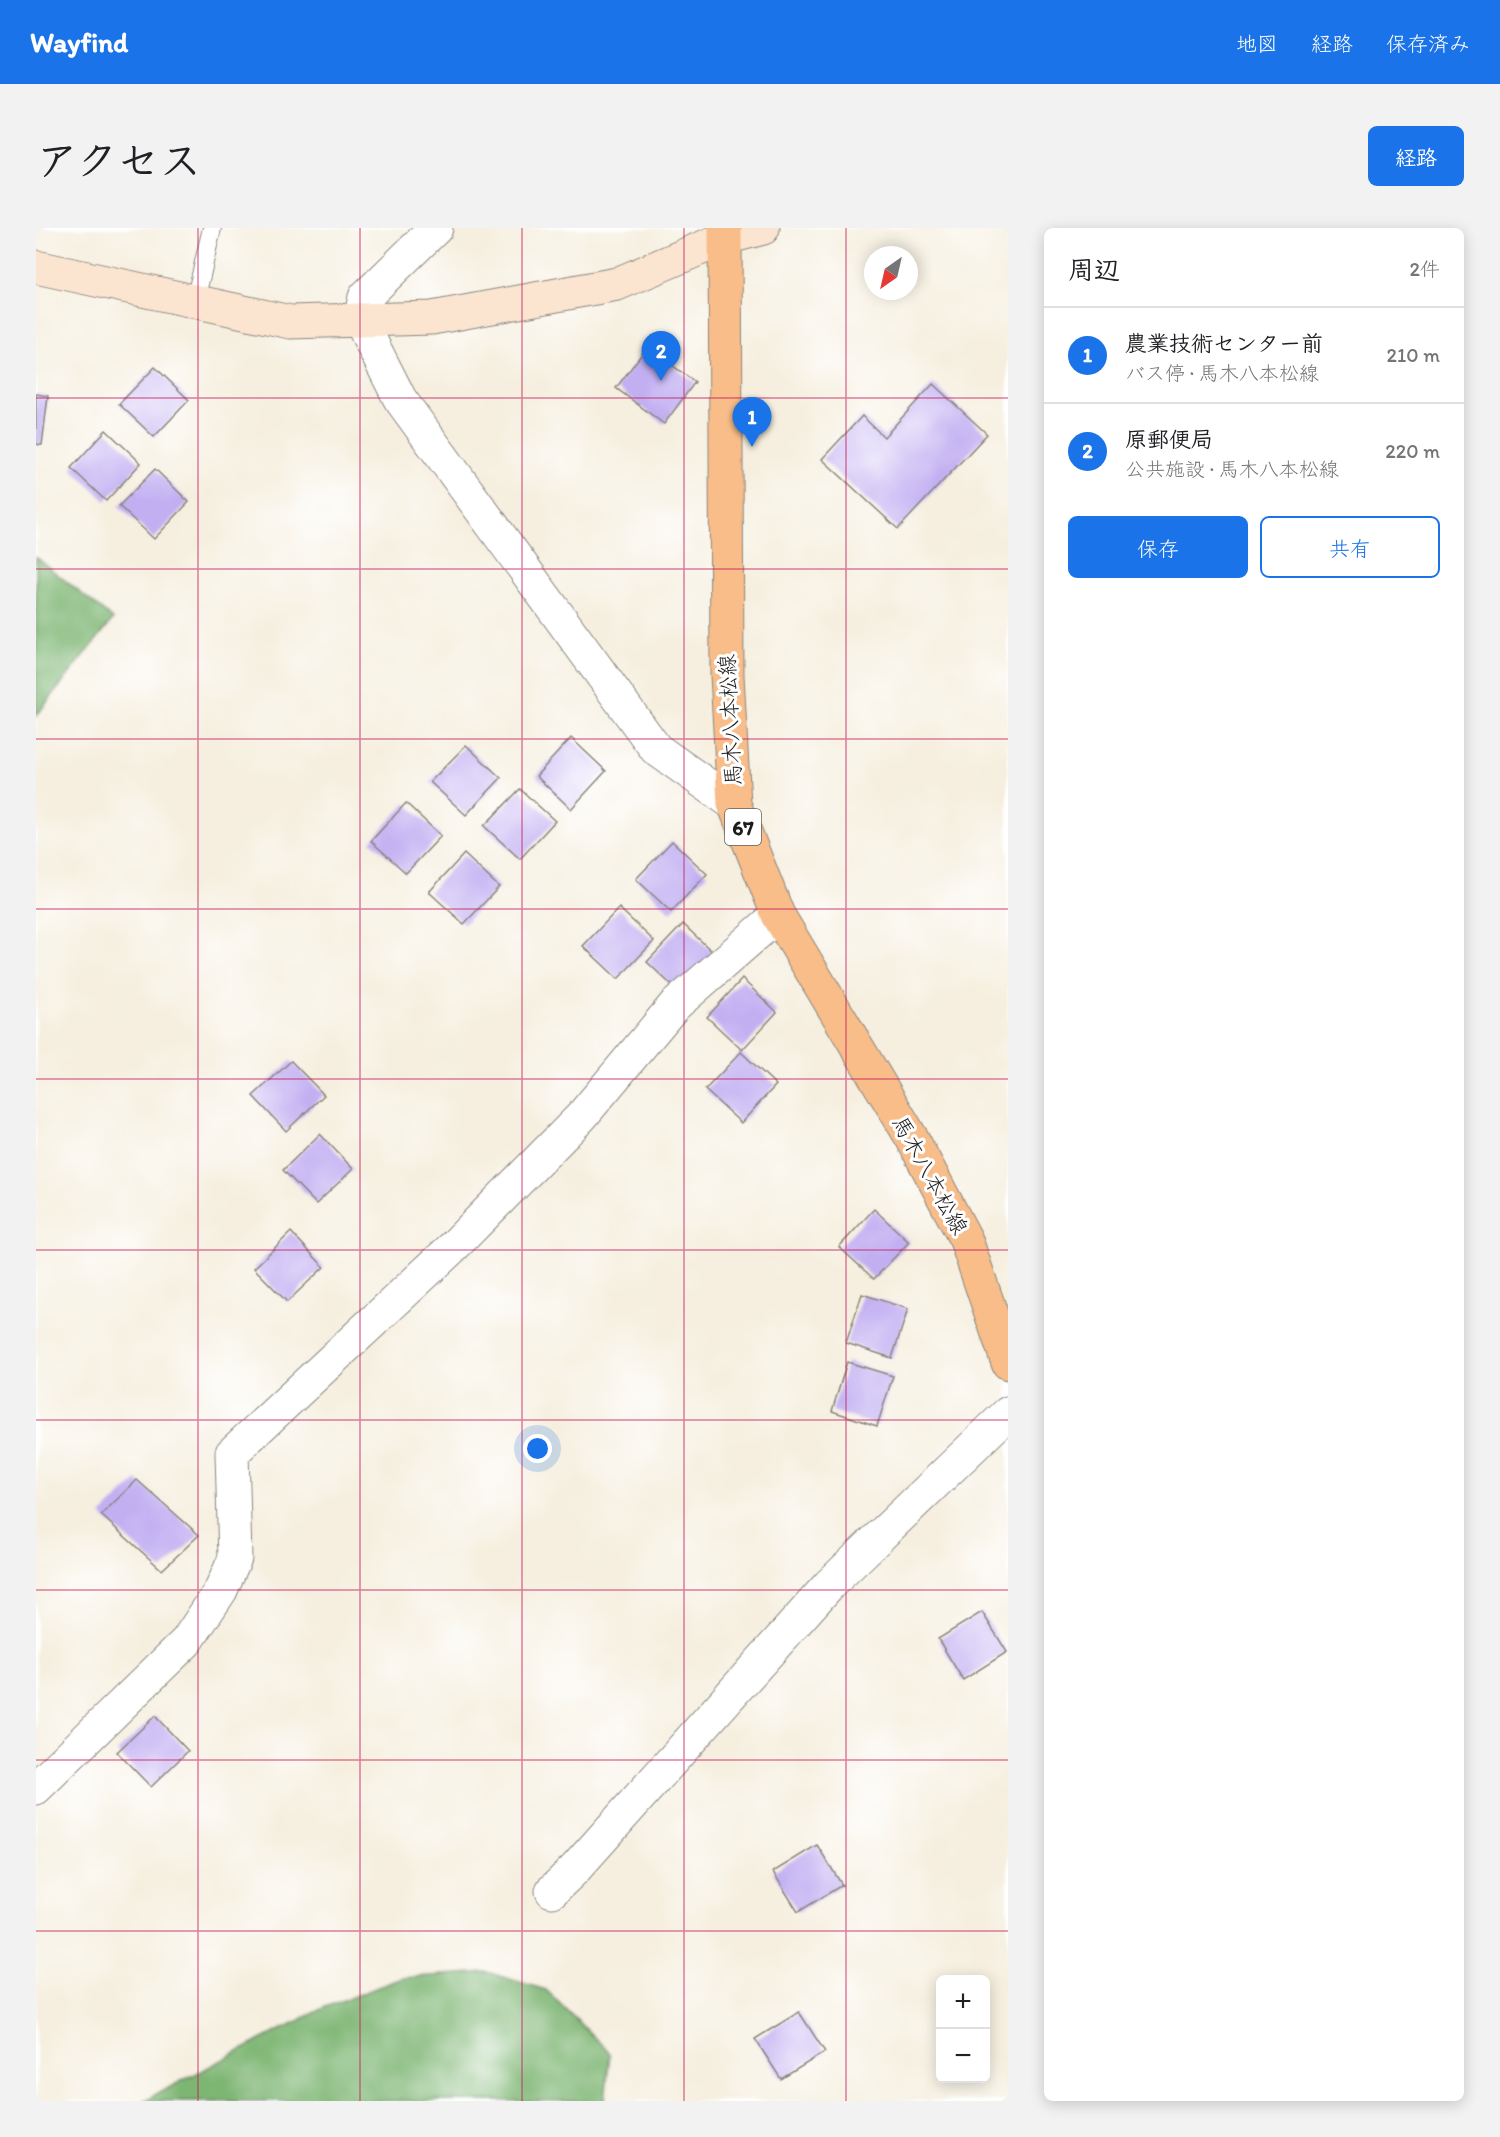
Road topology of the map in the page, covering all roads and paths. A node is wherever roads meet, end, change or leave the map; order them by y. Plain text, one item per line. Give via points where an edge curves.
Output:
1 (212, 228) edge
2 (436, 228) edge
3 (763, 228) edge
4 (725, 233) edge
5 (36, 267) edge
6 (195, 301) junction
7 (360, 320) junction
8 (734, 804) junction
9 (778, 915) junction
10 (1008, 1363) edge
11 (1008, 1413) edge
12 (36, 1788) edge
13 (552, 1891) dead end

1 - 6 lane
2 - 7 street via 365,297
3 - 4 street
4 - 7 street via 617,284 432,318
4 - 8 main road, 馬木八本松線 / 67 via 727,675
5 - 6 street
6 - 7 street via 290,322
7 - 8 street via 400,399 656,749
8 - 9 main road, 馬木八本松線 / 67
9 - 10 main road, 馬木八本松線 / 67 via 913,1140 966,1240
9 - 12 street via 674,1006 581,1117 452,1248 232,1453 235,1558 221,1590 187,1641
11 - 13 street via 829,1585

